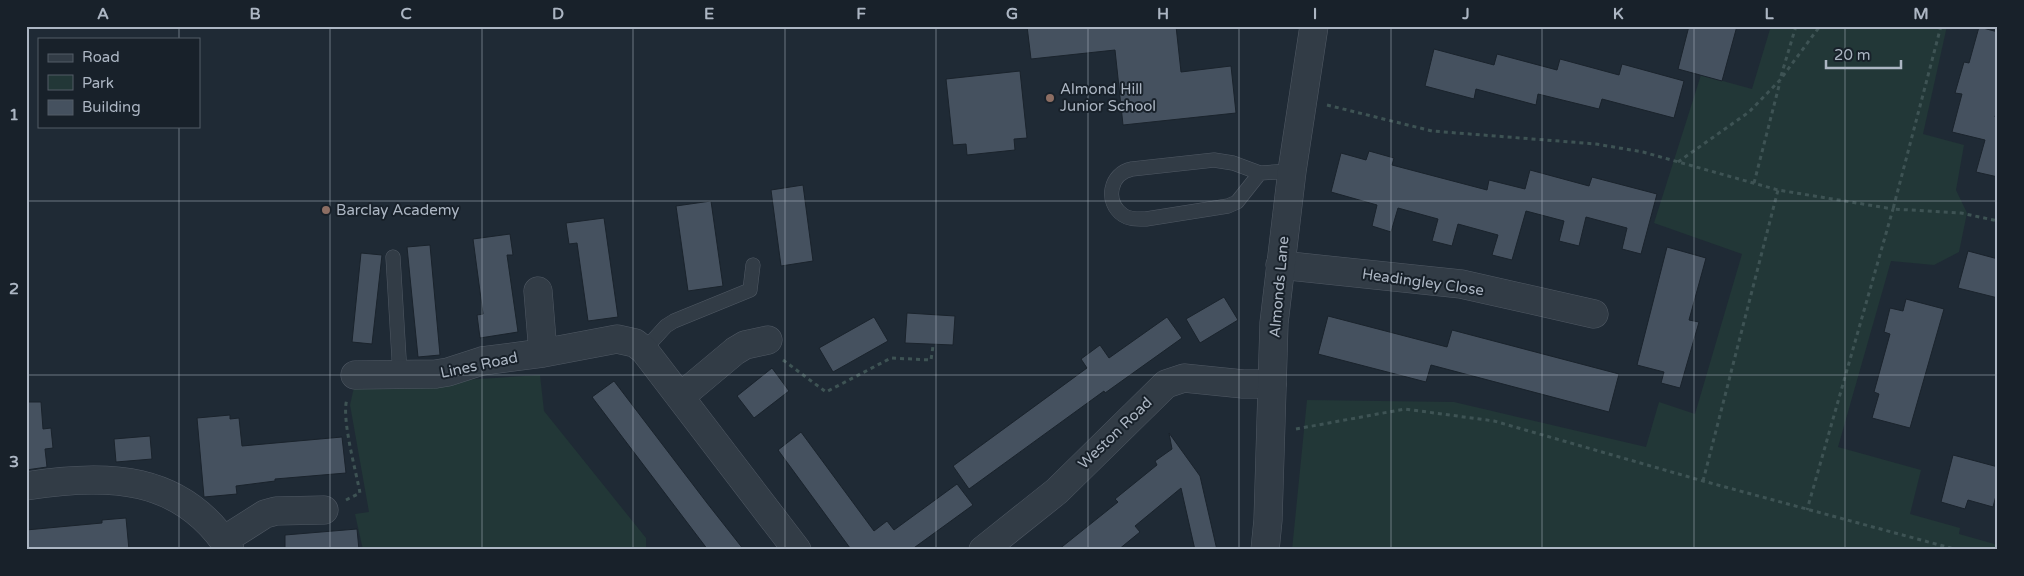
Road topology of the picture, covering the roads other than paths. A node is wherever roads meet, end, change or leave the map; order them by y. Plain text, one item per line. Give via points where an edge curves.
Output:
1 (1314, 26) edge
2 (1292, 170) junction
3 (1260, 173) junction
4 (393, 258) dead end
5 (753, 265) dead end
6 (1280, 265) junction
7 (538, 291) dead end
8 (1594, 314) dead end
9 (768, 340) road end
10 (644, 350) junction
11 (543, 353) junction
12 (355, 374) road end
13 (400, 375) junction
14 (1272, 384) junction
15 (680, 397) junction
16 (26, 486) edge
17 (324, 510) road end
18 (227, 545) edge
19 (797, 550) edge
20 (983, 550) edge
21 (1265, 550) edge

1 - 2 street, Almonds Lane
2 - 3 lane
2 - 6 street, Almonds Lane
3 - 3 lane via 1237,202 1228,206 1146,219 1124,216 1111,195 1114,180 1124,170 1214,160
4 - 13 lane
5 - 10 lane via 750,290 674,321
6 - 8 street, Headingley Close via 1461,284
6 - 14 street, Almonds Lane
7 - 11 street
9 - 15 street via 745,345 735,351
10 - 11 street, Lines Road via 635,343 617,339
10 - 15 street
11 - 13 street, Lines Road via 482,361 448,372
12 - 13 street, Lines Road
14 - 20 street, Weston Road via 1184,378 1166,384 1057,491
14 - 21 street, Almonds Lane
15 - 19 street
16 - 18 street via 89,479 129,481 171,496 209,522
17 - 18 street via 265,514

